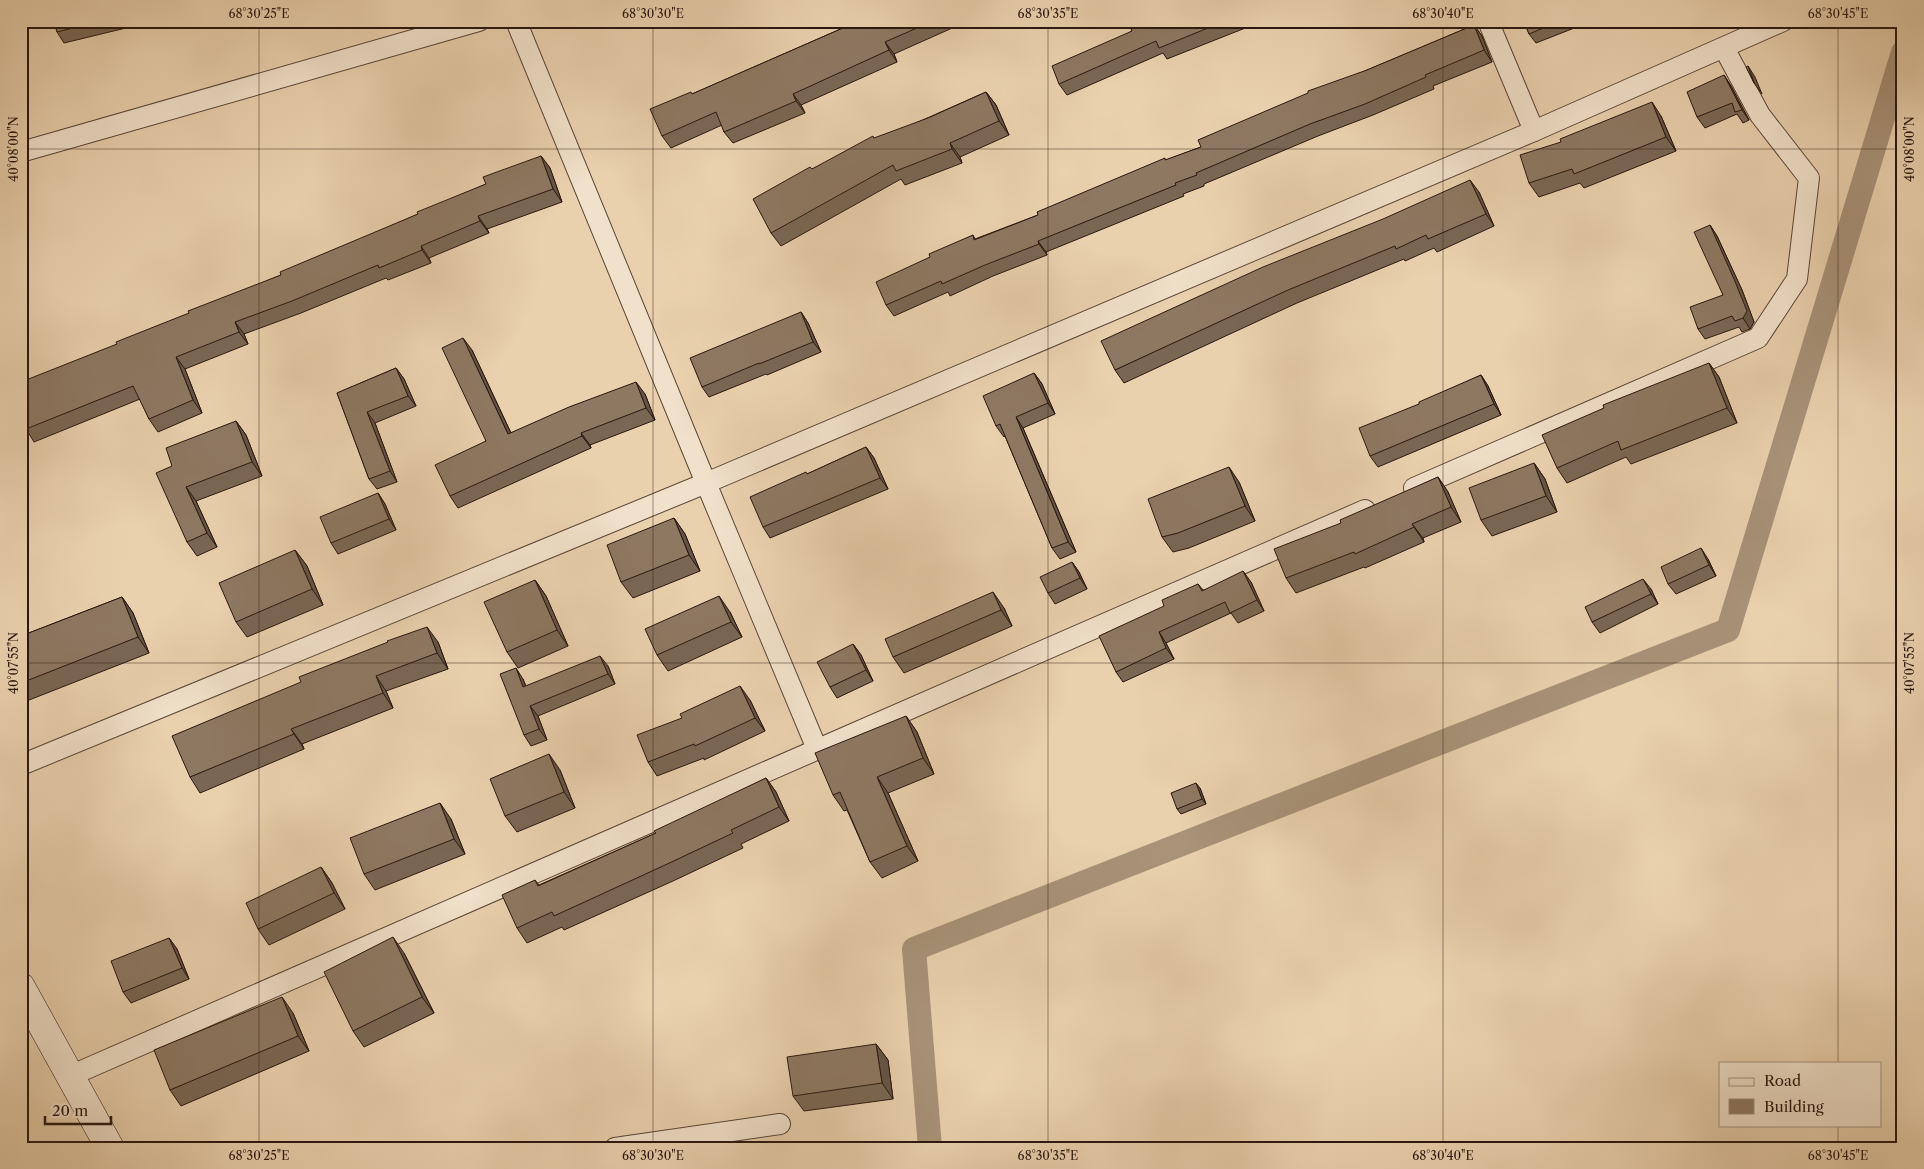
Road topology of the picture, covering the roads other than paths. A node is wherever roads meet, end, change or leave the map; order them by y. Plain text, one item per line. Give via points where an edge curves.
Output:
1 (479, 21) edge
2 (516, 21) edge
3 (1488, 21) edge
4 (1783, 21) edge
5 (1724, 48) junction
6 (1534, 131) junction
7 (21, 152) edge
8 (706, 483) junction
9 (817, 749) junction
10 (21, 765) edge
11 (21, 987) edge
12 (70, 1076) junction
13 (780, 1124) dead end
14 (110, 1148) edge
15 (615, 1148) edge

1 - 7 street
2 - 8 street
3 - 6 street
4 - 5 street
5 - 6 street
5 - 9 street via 1760,114 1809,178 1796,279 1758,338
6 - 8 street
8 - 9 street
8 - 10 street
9 - 12 street
11 - 12 street
12 - 14 street
13 - 15 street

